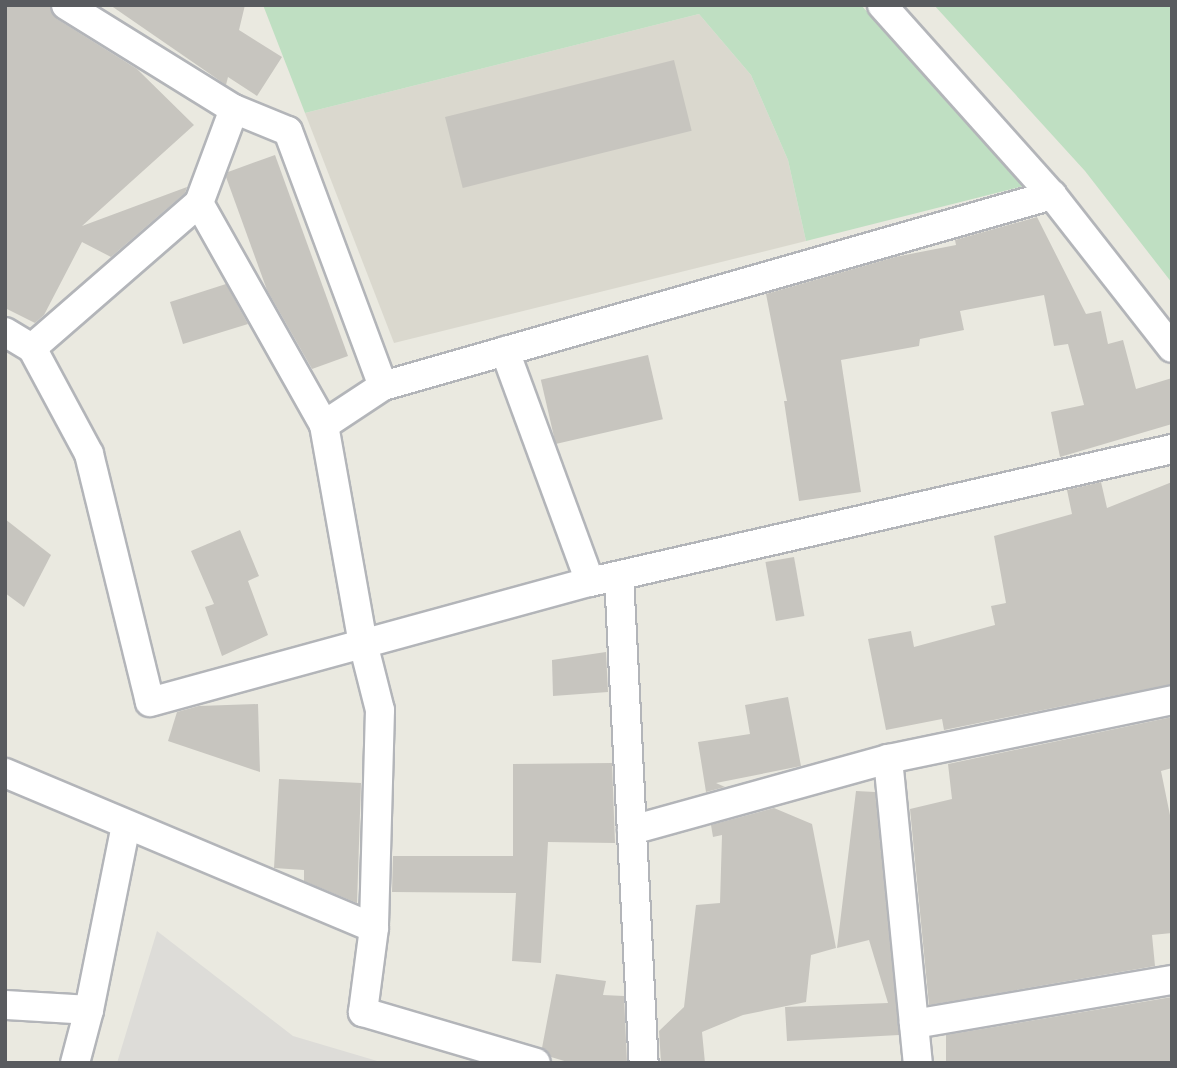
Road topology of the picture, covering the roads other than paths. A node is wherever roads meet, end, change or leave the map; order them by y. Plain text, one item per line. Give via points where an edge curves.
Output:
1 (66, 5) edge
2 (882, 5) edge
3 (234, 109) junction
4 (1052, 195) junction
5 (200, 203) junction
6 (5, 332) edge
7 (32, 348) junction
8 (1172, 348) edge
9 (505, 351) junction
10 (383, 386) junction
11 (324, 425) junction
12 (1172, 449) edge
13 (619, 576) junction
14 (590, 582) junction
15 (363, 643) junction
16 (1172, 700) edge
17 (888, 759) junction
18 (5, 773) edge
19 (126, 825) junction
20 (632, 830) junction
21 (374, 928) junction
22 (1172, 980) edge
23 (5, 1006) edge
24 (89, 1010) junction
25 (914, 1024) junction
26 (75, 1063) edge
27 (536, 1063) edge
28 (644, 1063) edge
29 (918, 1063) edge

1 - 3 street
2 - 4 street
3 - 5 street
3 - 10 street via 288,131
4 - 8 street
4 - 9 street
5 - 7 street
5 - 11 street
6 - 7 street
7 - 15 street via 89,454 150,702
9 - 10 street
9 - 14 street
10 - 11 street
11 - 15 street
12 - 13 street
13 - 14 street
13 - 20 street
14 - 15 street
15 - 21 street via 380,710
16 - 17 street
17 - 20 street
17 - 25 street
18 - 19 street
19 - 21 street
19 - 24 street
20 - 28 street
21 - 27 street via 363,1012
22 - 25 street
23 - 24 street
24 - 26 street
25 - 29 street

